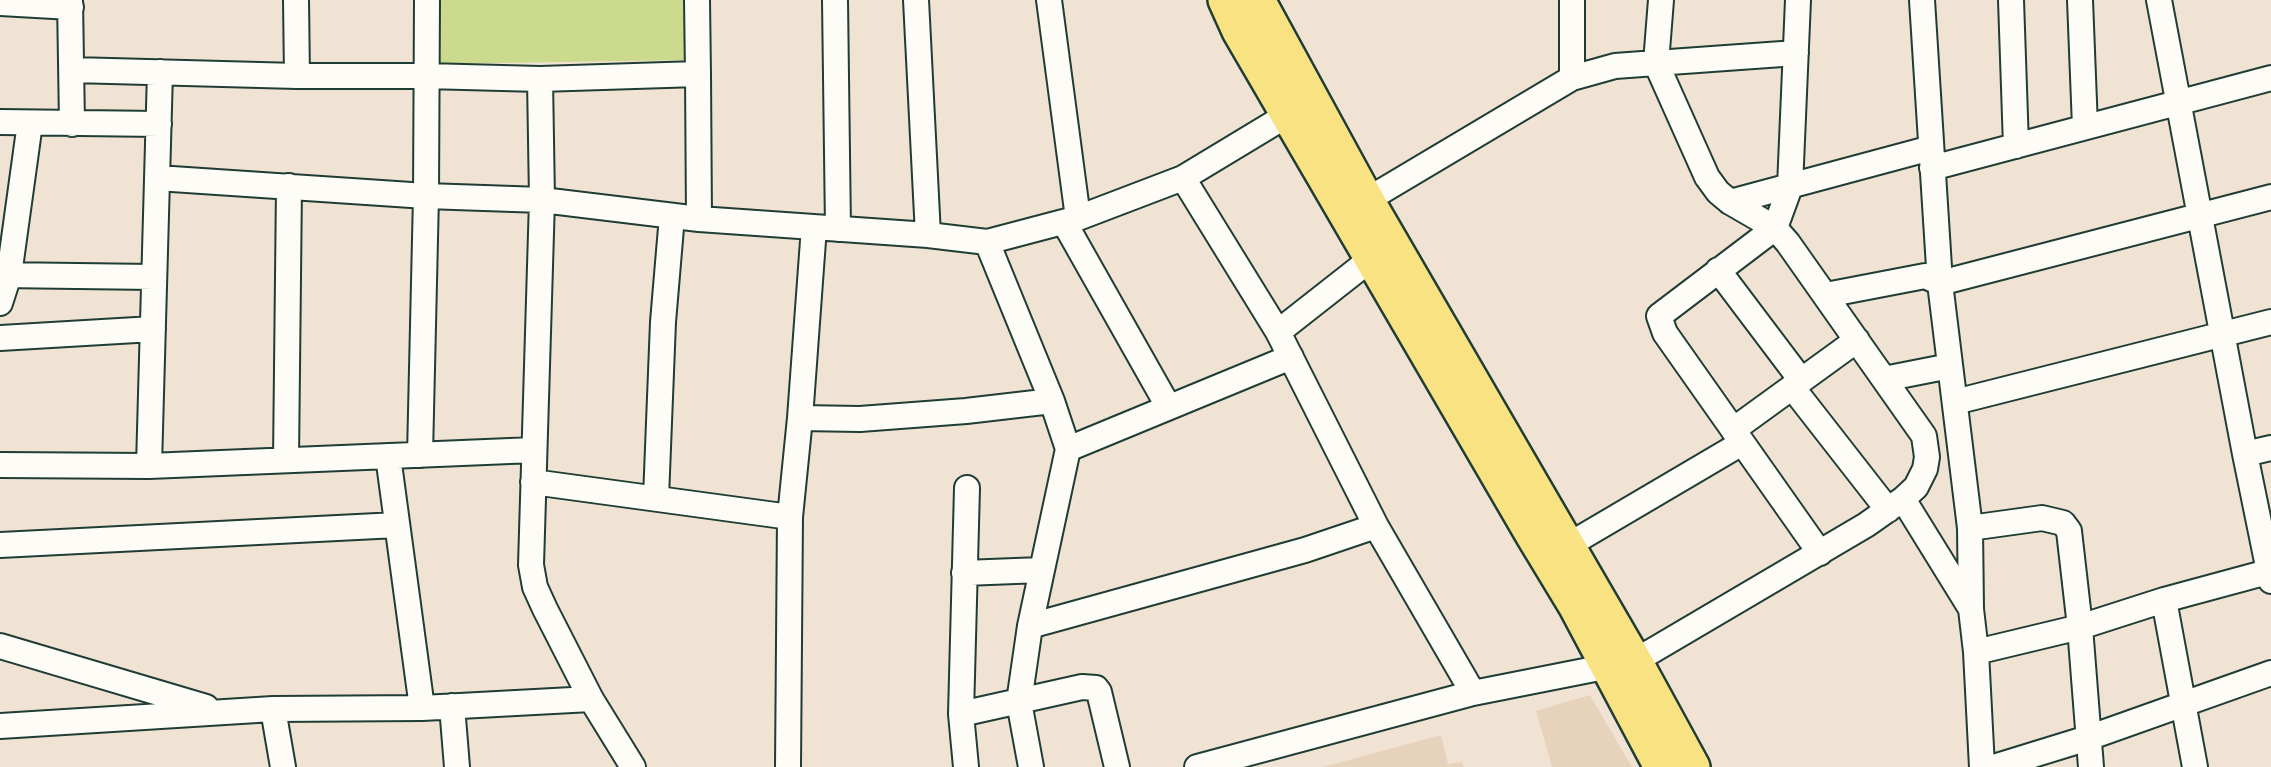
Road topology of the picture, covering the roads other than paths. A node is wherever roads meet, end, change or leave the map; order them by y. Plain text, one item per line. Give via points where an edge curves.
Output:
1 (296, 0) edge
2 (427, 0) edge
3 (697, 0) edge
4 (835, 0) edge
5 (916, 0) edge
6 (1049, 0) edge
7 (1225, 0) edge
8 (1258, 0) edge
9 (1572, 0) edge
10 (1661, 0) edge
11 (1798, 0) edge
12 (1922, 0) edge
13 (2011, 0) edge
14 (2080, 0) edge
15 (2159, 0) edge
16 (0, 3) edge
17 (71, 3) edge
18 (1796, 53) junction
19 (1656, 63) junction
20 (73, 70) junction
21 (160, 72) junction
22 (698, 74) junction
23 (297, 76) junction
24 (426, 76) junction
25 (1572, 78) junction
26 (2271, 78) edge
27 (540, 79) junction
28 (2179, 101) junction
29 (1289, 114) junction
30 (0, 122) edge
31 (30, 123) junction
32 (72, 124) junction
33 (159, 124) junction
34 (2085, 127) junction
35 (2016, 146) junction
36 (1932, 158) junction
37 (157, 178) junction
38 (1183, 178) junction
39 (289, 186) junction
40 (1790, 186) junction
41 (426, 196) junction
42 (2271, 197) edge
43 (542, 200) junction
44 (1367, 200) junction
45 (1730, 202) junction
46 (2199, 215) junction
47 (672, 216) junction
48 (699, 219) junction
49 (1071, 220) junction
50 (814, 227) junction
51 (1775, 228) junction
52 (838, 229) junction
53 (928, 235) junction
54 (987, 242) junction
55 (1371, 259) junction
56 (1718, 270) junction
57 (4, 275) edge
58 (154, 276) junction
59 (1940, 283) junction
60 (1407, 294) junction
61 (1826, 295) junction
62 (0, 303) edge
63 (2271, 322) edge
64 (153, 329) junction
65 (1278, 332) junction
66 (2222, 334) junction
67 (0, 338) edge
68 (1857, 340) junction
69 (1290, 357) junction
70 (1950, 366) junction
71 (1884, 379) junction
72 (1796, 384) junction
73 (1052, 401) junction
74 (1955, 402) junction
75 (1168, 406) junction
76 (800, 418) junction
77 (1738, 436) junction
78 (1068, 448) junction
79 (2271, 448) edge
80 (534, 450) junction
81 (2245, 454) junction
82 (420, 455) junction
83 (388, 456) junction
84 (286, 460) junction
85 (0, 465) edge
86 (149, 466) junction
87 (533, 482) junction
88 (967, 488) dead end
89 (656, 498) junction
90 (1895, 505) junction
91 (790, 516) junction
92 (397, 525) junction
93 (1376, 526) junction
94 (1970, 528) junction
95 (0, 545) edge
96 (1567, 546) junction
97 (1820, 553) junction
98 (1041, 570) junction
99 (964, 573) junction
100 (2270, 575) edge
101 (2164, 600) junction
102 (1971, 609) junction
103 (1030, 626) junction
104 (2080, 627) junction
105 (0, 646) edge
106 (1976, 652) junction
107 (1622, 664) junction
108 (2271, 673) edge
109 (1473, 693) junction
110 (591, 699) junction
111 (1019, 702) junction
112 (2184, 702) junction
113 (452, 706) junction
114 (422, 708) junction
115 (273, 709) junction
116 (223, 712) junction
117 (961, 714) junction
118 (0, 726) edge
119 (2088, 738) junction
120 (283, 767) edge
121 (458, 767) edge
122 (633, 767) edge
123 (788, 767) edge
124 (966, 767) edge
125 (1031, 767) edge
126 (1117, 767) edge
127 (1197, 767) edge
128 (1661, 767) edge
129 (1693, 767) edge
130 (1982, 767) edge
131 (1994, 767) edge
132 (2091, 767) edge
133 (2195, 767) edge

1 - 23 street
2 - 24 street
3 - 22 street
4 - 52 street
5 - 53 street
6 - 49 street
7 - 29 highway
8 - 44 highway
9 - 25 street
10 - 19 street
11 - 18 street
12 - 36 street
13 - 35 street
14 - 34 street
15 - 28 street
16 - 17 street
17 - 20 street
18 - 19 street
18 - 40 street
19 - 25 street via 1615,66
19 - 45 street via 1707,177
20 - 21 street
20 - 32 street
21 - 23 street
21 - 33 street
22 - 27 street
22 - 48 street
23 - 24 street
24 - 27 street
24 - 41 street
25 - 44 street
26 - 28 street
27 - 43 street
28 - 34 street
28 - 46 street
29 - 38 street
29 - 55 highway
30 - 31 street
31 - 32 street
31 - 57 street
32 - 33 street
33 - 37 street
34 - 35 street
35 - 36 street
36 - 40 street
36 - 59 street
37 - 39 street
37 - 58 street
38 - 49 street
38 - 65 street
39 - 41 street
39 - 84 street
40 - 45 street
40 - 51 street
41 - 43 street
41 - 82 street
42 - 46 street
43 - 47 street
43 - 80 street
44 - 60 highway
45 - 51 street
46 - 59 street
46 - 66 street
47 - 48 street
47 - 89 street
48 - 50 street
49 - 54 street
49 - 75 street
50 - 52 street
50 - 76 street
51 - 56 street
51 - 61 street
52 - 53 street
53 - 54 street
54 - 73 street
55 - 60 highway
55 - 65 street
56 - 72 street
56 - 77 street via 1661,313 1660,320 1665,333
57 - 58 street
57 - 62 street
58 - 64 street
59 - 61 street via 1925,276
59 - 70 street
60 - 96 highway
60 - 107 highway via 1576,607
61 - 68 street
63 - 66 street
64 - 67 street
64 - 86 street
65 - 69 street
66 - 74 street
66 - 81 street
68 - 71 street
68 - 72 street
69 - 75 street
69 - 93 street
70 - 71 street
70 - 74 street
71 - 90 street via 1924,436 1928,457 1916,486
72 - 77 street
72 - 90 street
73 - 76 street via 966,411
73 - 78 street
74 - 94 street
75 - 78 street
76 - 91 street
77 - 96 street
77 - 97 street
78 - 98 street
79 - 81 street
80 - 82 street
80 - 87 street
81 - 100 street
82 - 83 street
83 - 84 street
83 - 92 street
84 - 86 street
85 - 86 street
87 - 89 street
87 - 110 street via 531,565 535,587
88 - 99 street
89 - 91 street
90 - 97 street
90 - 102 street
91 - 123 street
92 - 95 street
92 - 114 street
93 - 103 street via 1305,550
93 - 109 street
94 - 102 street
94 - 104 street via 2042,518 2062,523 2069,531
96 - 107 highway
97 - 107 street
98 - 99 street
98 - 103 street
99 - 117 street
100 - 101 street
101 - 104 street
101 - 112 street
102 - 106 street
103 - 111 street
104 - 106 street
104 - 119 street
105 - 116 street
106 - 130 street
107 - 109 street
107 - 128 highway
107 - 129 highway
108 - 112 street
109 - 127 street
110 - 113 street
110 - 122 street
111 - 117 street
111 - 125 street
111 - 126 street via 1082,687 1096,688
112 - 119 street
112 - 133 street
113 - 114 street
113 - 121 street
114 - 115 street
115 - 116 street
115 - 120 street
116 - 118 street
117 - 124 street
119 - 131 street
119 - 132 street

